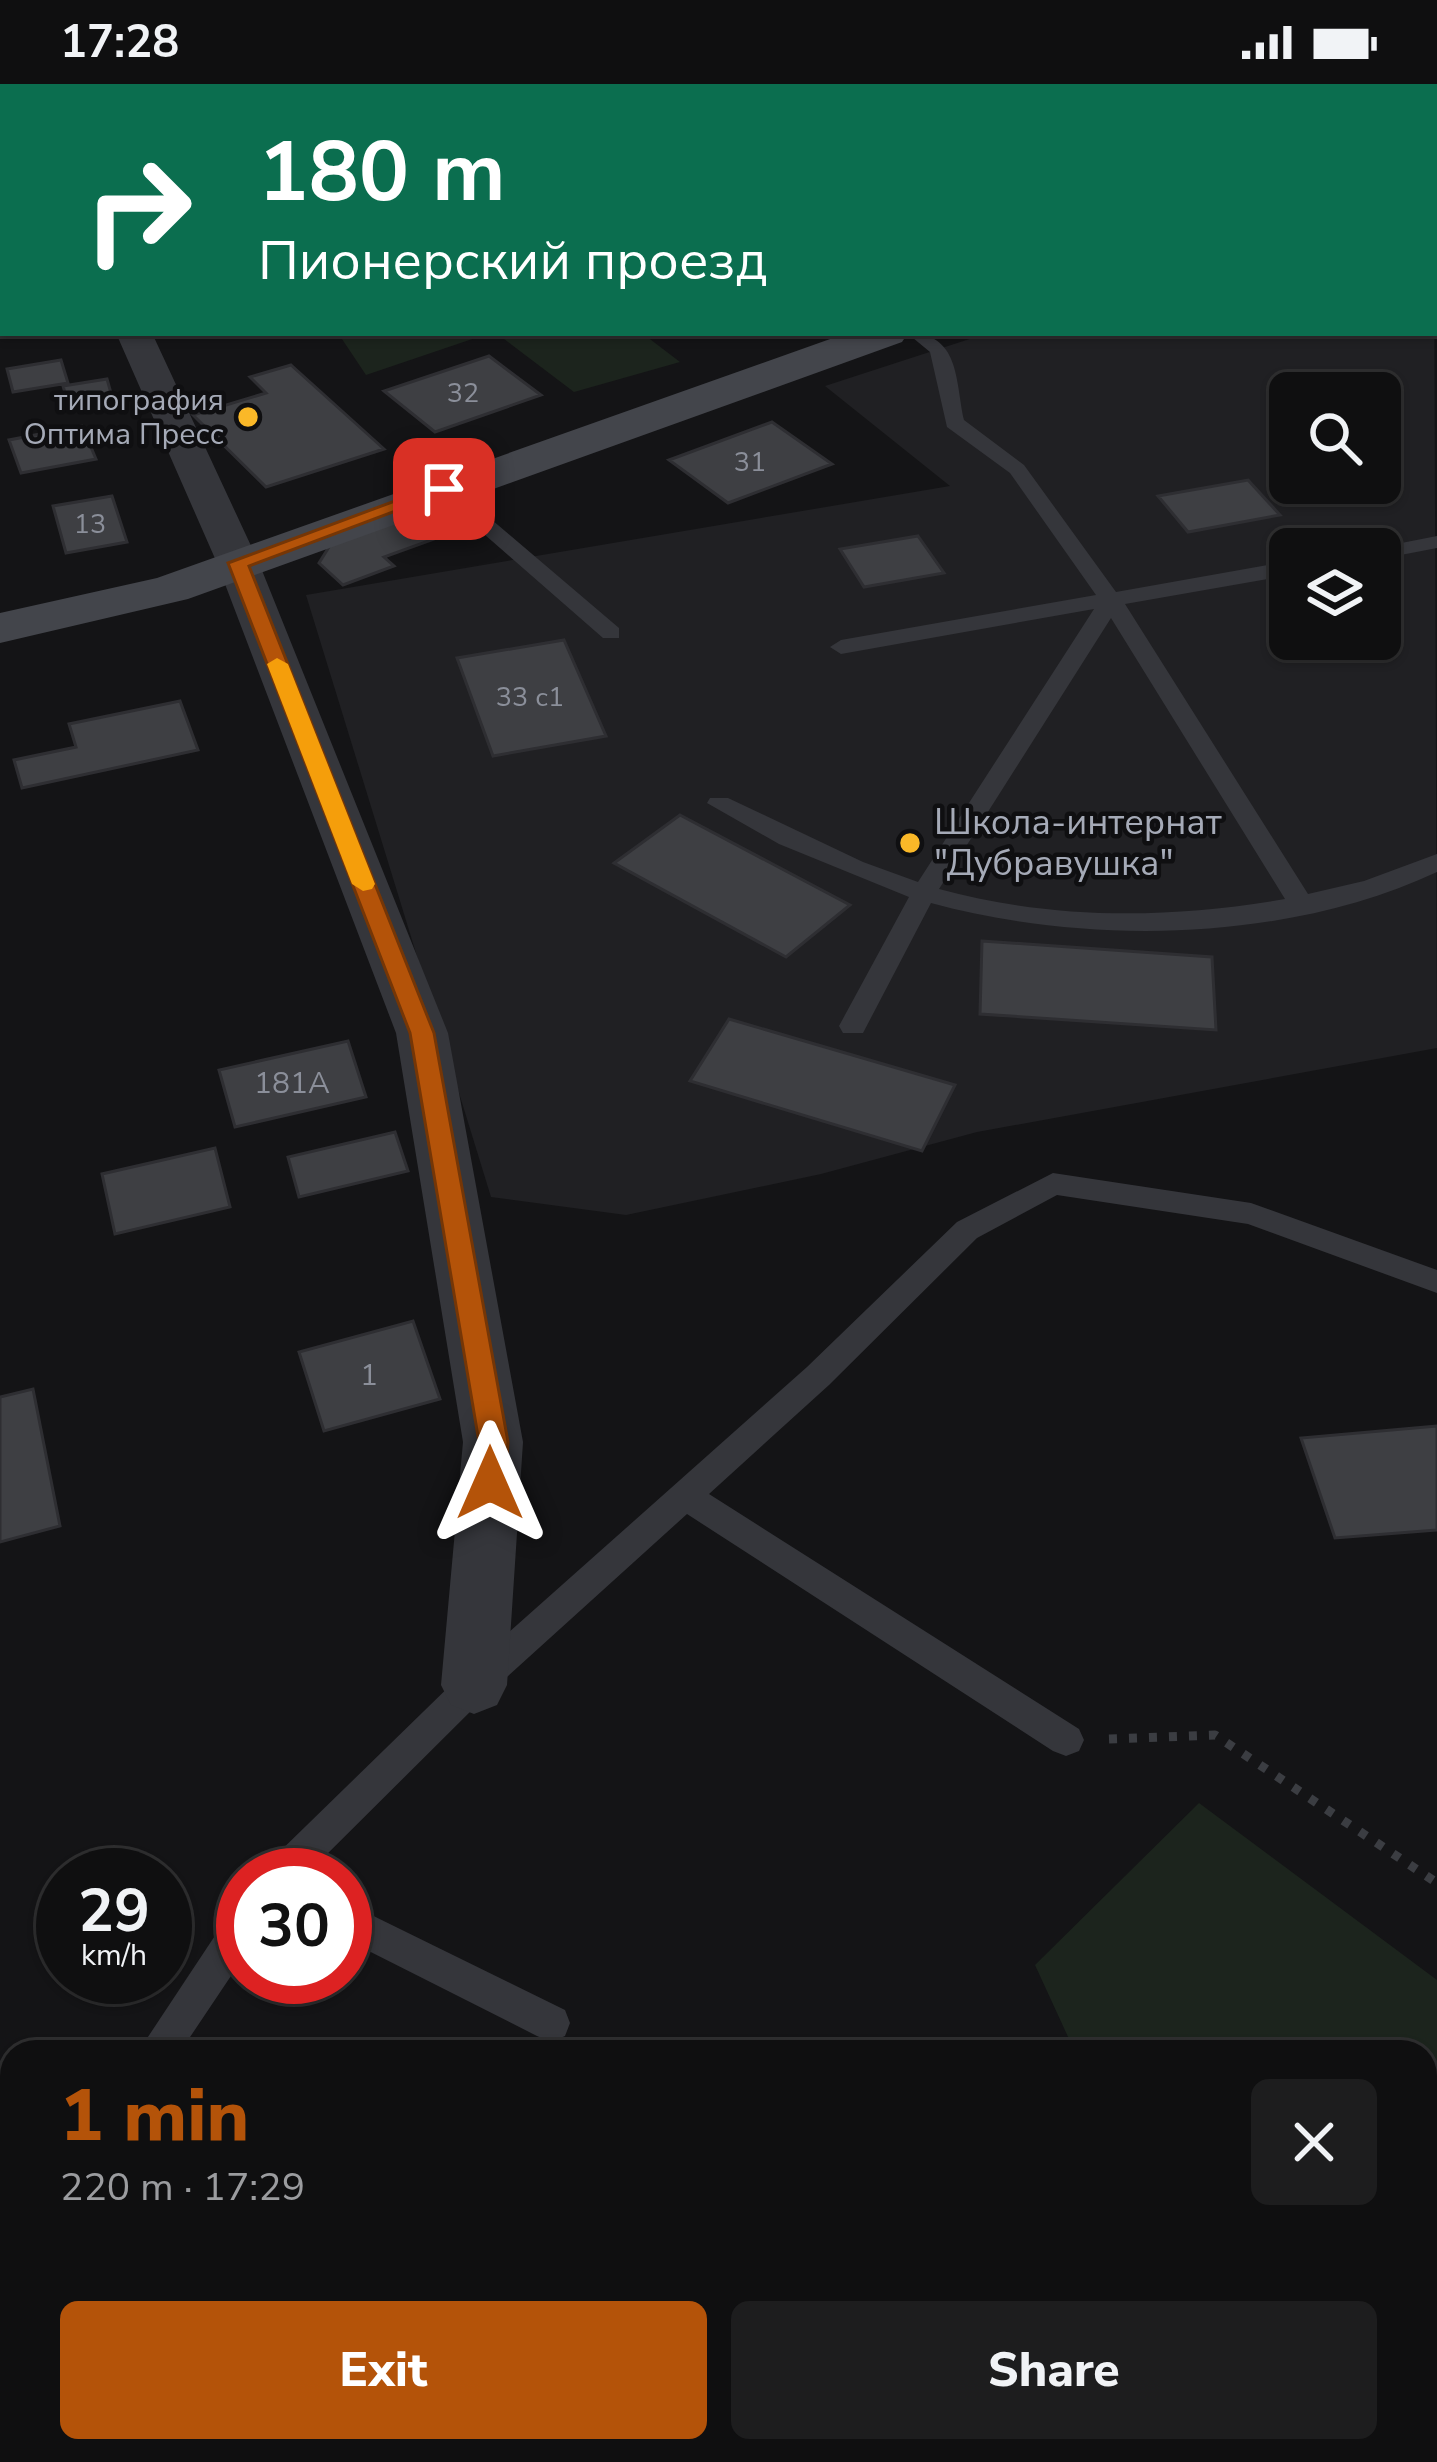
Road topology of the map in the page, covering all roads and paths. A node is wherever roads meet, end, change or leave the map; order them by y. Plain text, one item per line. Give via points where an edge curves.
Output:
1 (135, 336) edge
2 (878, 336) edge
3 (921, 336) edge
4 (444, 489) junction
5 (1437, 542) edge
6 (1401, 548) edge
7 (238, 563) junction
8 (1269, 572) edge
9 (1111, 600) junction
10 (0, 628) edge
11 (610, 632) dead end
12 (841, 647) dead end
13 (719, 803) dead end
14 (1437, 862) edge
15 (922, 896) junction
16 (1303, 905) junction
17 (854, 1026) dead end
18 (1437, 1282) edge
19 (686, 1496) junction
20 (474, 1685) junction
21 (1066, 1740) joint
22 (308, 1848) edge
23 (1437, 1883) edge
24 (372, 1934) edge
25 (216, 1966) edge
26 (551, 2023) dead end
27 (165, 2040) edge

1 - 7 street
2 - 4 street
3 - 9 lane via 939,350 954,423 1017,469
4 - 7 street
4 - 11 lane
5 - 6 lane
7 - 10 street via 171,589
7 - 20 street via 422,1033 493,1442
8 - 9 lane
9 - 12 lane
9 - 15 lane
9 - 16 lane
13 - 15 lane via 821,857
14 - 16 lane via 1396,883
15 - 16 lane via 1060,925 1190,923
15 - 17 lane
18 - 19 lane via 1250,1214 1053,1184 967,1230
19 - 20 lane
19 - 21 lane
20 - 22 lane
21 - 23 path via 1216,1735
24 - 26 lane
25 - 27 lane

